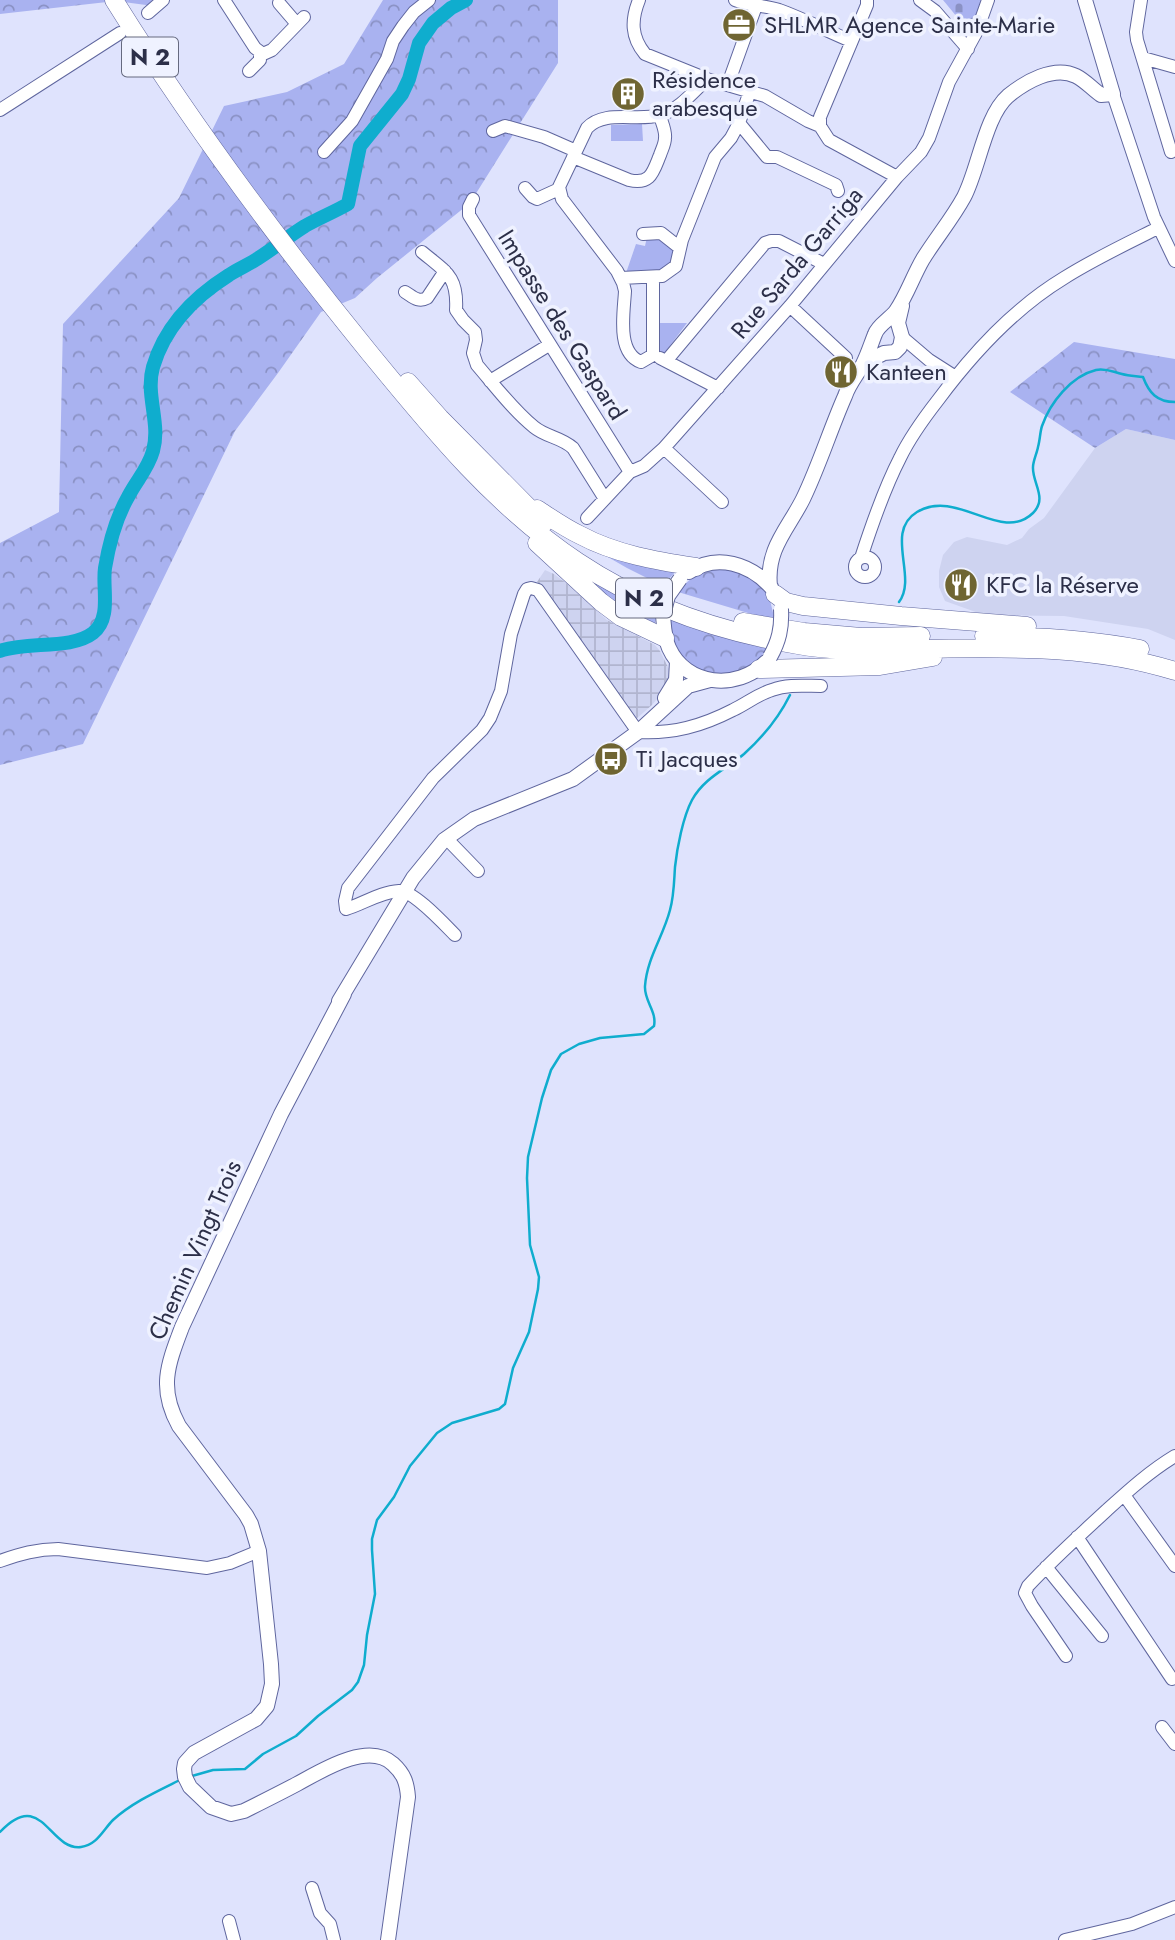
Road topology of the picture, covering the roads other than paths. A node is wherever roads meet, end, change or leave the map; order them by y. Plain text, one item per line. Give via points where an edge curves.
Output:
1 (114, 0) edge
2 (125, 0) edge
3 (163, 0) edge
4 (224, 0) edge
5 (429, 0) edge
6 (639, 0) edge
7 (735, 0) edge
8 (867, 0) edge
9 (920, 0) edge
10 (988, 0) edge
11 (1085, 0) edge
12 (1140, 0) edge
13 (279, 3) dead end
14 (763, 7) junction
15 (148, 13) dead end
16 (120, 33) dead end
17 (851, 41) junction
18 (968, 49) junction
19 (260, 53) junction
20 (1143, 58) junction
21 (1175, 67) edge
22 (249, 71) dead end
23 (708, 79) junction
24 (728, 84) junction
25 (750, 91) junction
26 (1113, 94) junction
27 (0, 110) edge
28 (192, 110) junction
29 (660, 116) junction
30 (738, 123) junction
31 (820, 126) junction
32 (493, 131) dead end
33 (324, 152) dead end
34 (1171, 152) dead end
35 (574, 154) junction
36 (897, 177) junction
37 (525, 188) dead end
38 (559, 189) junction
39 (838, 191) dead end
40 (473, 199) dead end
41 (1158, 228) junction
42 (643, 234) dead end
43 (680, 248) junction
44 (422, 252) dead end
45 (1175, 261) edge
46 (824, 264) junction
47 (445, 271) junction
48 (653, 277) junction
49 (621, 278) junction
50 (405, 292) dead end
51 (904, 298) junction
52 (790, 306) junction
53 (877, 334) junction
54 (901, 334) junction
55 (549, 345) junction
56 (889, 353) junction
57 (653, 355) junction
58 (846, 358) dead end
59 (667, 360) junction
60 (929, 360) junction
61 (384, 363) junction
62 (861, 368) junction
63 (954, 376) junction
64 (490, 381) junction
65 (718, 388) junction
66 (439, 437) junction
67 (664, 448) junction
68 (629, 472) junction
69 (500, 479) junction
70 (605, 499) junction
71 (722, 502) dead end
72 (587, 518) dead end
73 (782, 534) junction
74 (861, 558) dead end
75 (696, 567) junction
76 (747, 567) junction
77 (775, 596) junction
78 (665, 638) junction
79 (1105, 642) junction
80 (990, 648) junction
81 (1175, 659) edge
82 (677, 661) junction
83 (765, 663) junction
84 (1175, 671) edge
85 (710, 680) junction
86 (821, 686) dead end
87 (652, 718) junction
88 (638, 732) junction
89 (446, 838) junction
90 (478, 871) dead end
91 (405, 892) junction
92 (455, 935) dead end
93 (1175, 1456) edge
94 (1124, 1495) junction
95 (1077, 1537) junction
96 (259, 1551) junction
97 (0, 1561) edge
98 (1175, 1566) edge
99 (1046, 1567) junction
100 (1102, 1636) dead end
101 (1066, 1656) dead end
102 (1172, 1679) dead end
103 (1163, 1727) dead end
104 (1175, 1744) edge
105 (313, 1888) dead end
106 (1175, 1907) edge
107 (229, 1921) dead end
108 (234, 1940) edge
109 (334, 1940) edge
110 (388, 1940) edge
111 (1065, 1940) edge

1 - 28 highway, N 2
2 - 28 highway, N 2
3 - 15 street
4 - 19 street
5 - 33 street via 403,26 352,121
6 - 23 street via 634,36 645,54
7 - 14 street
8 - 17 street
9 - 18 street
10 - 18 street, Rue Sarda Garriga
11 - 26 main road
12 - 20 street via 1136,32
13 - 19 street via 301,20 272,50
14 - 17 street
14 - 24 street
16 - 27 street
17 - 31 street
18 - 36 street, Rue Sarda Garriga via 948,82 929,138
19 - 22 street via 260,60
20 - 21 street
20 - 34 street
23 - 24 street
23 - 29 street
24 - 25 street
25 - 30 street
25 - 31 street
26 - 41 street
26 - 51 main road via 1101,95 1078,77 1063,73 1038,78 1007,97 991,120 963,198 922,260
28 - 61 highway, N 2
29 - 35 street via 596,120
29 - 35 street via 665,141 646,179 629,180
30 - 39 street via 767,157 836,185
30 - 43 street via 715,157
31 - 36 street via 828,140
32 - 35 street via 505,127 544,137
35 - 38 street
36 - 46 street, Rue Sarda Garriga
37 - 38 street via 537,199
38 - 49 street
40 - 55 street, Impasse des Gaspard via 469,215
41 - 45 street
41 - 63 street via 1048,288 1003,324
42 - 43 street via 661,233
43 - 48 street via 676,266
44 - 47 street
46 - 52 street, Rue Sarda Garriga
46 - 59 street via 779,241 768,242
47 - 50 street via 427,298 419,300
47 - 64 street via 456,289 457,313 475,332 477,365
48 - 49 street
48 - 57 street
49 - 57 street via 625,345 641,362
51 - 53 main road
51 - 54 main road via 898,323
52 - 58 street
52 - 65 street, Rue Sarda Garriga
53 - 54 main road via 890,325
53 - 56 main road via 878,350
53 - 62 main road
54 - 56 main road via 902,344
54 - 60 street
55 - 64 street
55 - 68 street, Impasse des Gaspard
56 - 60 street
56 - 62 main road
57 - 59 street
59 - 65 street
60 - 63 street
61 - 66 highway, N 2
61 - 69 highway, N 2
62 - 73 main road via 845,393 802,500
63 - 74 street via 900,457
64 - 70 street via 531,425 573,448
65 - 67 street, Rue Sarda Garriga
66 - 78 highway via 494,500 601,602
66 - 80 highway, N 2 via 495,495 577,562 680,615 803,646
67 - 68 street, Rue Sarda Garriga via 644,466
67 - 71 street
68 - 70 street, Rue Sarda Garriga
69 - 75 highway via 581,536 655,561
69 - 79 highway, N 2 via 545,524 608,569 698,608 750,624 861,637 1035,636
70 - 72 street, Rue Sarda Garriga
73 - 76 main road
73 - 77 main road via 769,575
75 - 76 main road via 730,562
75 - 78 main road, bridge via 668,596 663,615
76 - 77 main road via 760,575
77 - 79 highway via 803,606 1058,629
77 - 83 main road, bridge via 782,626
78 - 82 main road
79 - 81 highway, N 2
80 - 83 highway via 880,666
80 - 84 highway, N 2 via 1077,650
82 - 85 main road
82 - 87 main road, Chemin Vingt Trois via 674,684
83 - 85 main road via 744,677
85 - 87 main road, Chemin Vingt Trois via 688,686
86 - 88 street via 773,689 690,727
87 - 88 main road, Chemin Vingt Trois
88 - 89 main road, Chemin Vingt Trois via 573,779 474,819
88 - 91 street via 538,590 527,589 490,718 433,778 348,888 346,909 371,898
89 - 90 street
89 - 91 main road, Chemin Vingt Trois
91 - 92 street
91 - 96 main road, Chemin Vingt Trois via 344,994 281,1114 170,1363 166,1386 173,1414 246,1514
93 - 94 street
94 - 95 street
94 - 98 street
95 - 99 street
95 - 102 street
96 - 97 street via 207,1569 58,1549 40,1549
96 - 110 main road, Chemin Vingt Trois via 271,1664 267,1706 256,1719 194,1753 185,1763 185,1777 211,1807 231,1814 353,1758 388,1760 403,1775 408,1797
99 - 100 street
99 - 101 street via 1025,1593
103 - 104 street
105 - 109 street
106 - 111 street via 1132,1924
107 - 108 street

